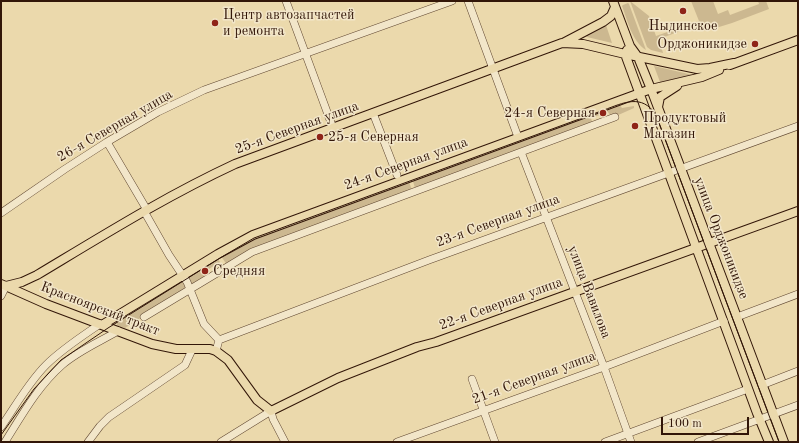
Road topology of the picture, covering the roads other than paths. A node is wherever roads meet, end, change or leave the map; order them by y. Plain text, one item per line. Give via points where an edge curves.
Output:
1 (286, 1) edge
2 (452, 1) edge
3 (468, 1) edge
4 (614, 4) edge
5 (798, 40) edge
6 (562, 43) junction
7 (630, 46) junction
8 (306, 54) junction
9 (625, 54) junction
10 (638, 57) junction
11 (734, 63) junction
12 (493, 69) junction
13 (682, 82) junction
14 (650, 89) junction
15 (639, 93) junction
16 (658, 107) junction
17 (373, 113) junction
18 (615, 117) dead end
19 (798, 126) edge
20 (333, 128) junction
21 (518, 137) junction
22 (107, 142) junction
23 (521, 152) junction
24 (681, 169) junction
25 (669, 173) junction
26 (397, 175) dead end
27 (146, 211) junction
28 (798, 211) edge
29 (1, 213) edge
30 (546, 218) junction
31 (709, 243) junction
32 (696, 248) junction
33 (184, 276) junction
34 (4, 285) edge
35 (190, 289) junction
36 (574, 292) junction
37 (798, 294) edge
38 (1, 296) edge
39 (144, 317) dead end
40 (737, 317) junction
41 (724, 321) junction
42 (101, 325) junction
43 (118, 331) junction
44 (219, 340) junction
45 (192, 350) junction
46 (216, 351) junction
47 (604, 367) junction
48 (798, 371) edge
49 (472, 379) dead end
50 (762, 385) junction
51 (748, 389) junction
52 (798, 406) edge
53 (484, 410) junction
54 (271, 411) junction
55 (774, 414) junction
56 (759, 420) junction
57 (1, 427) edge
58 (628, 433) junction
59 (5, 442) edge
60 (88, 442) edge
61 (221, 442) edge
62 (285, 442) edge
63 (397, 442) edge
64 (495, 442) edge
65 (605, 442) edge
66 (631, 442) edge
67 (698, 442) edge
68 (769, 442) edge
69 (784, 442) edge

1 - 8 street
2 - 8 street, 26-я Северная улица
3 - 12 street
4 - 6 main road via 611,16
4 - 7 main road, улица Орджоникидзе
5 - 11 main road, 24-я Северная улица
6 - 9 main road, 25-я Северная улица via 583,44
6 - 12 main road, 25-я Северная улица
7 - 9 main road
7 - 10 main road, улица Орджоникидзе
8 - 20 street
8 - 22 street, 26-я Северная улица via 204,90 158,112
9 - 10 main road, 24-я Северная улица
9 - 15 main road, улица Орджоникидзе
10 - 11 main road, 24-я Северная улица via 697,69
10 - 14 main road, улица Орджоникидзе
11 - 13 main road, 24-я Северная улица via 707,75
12 - 17 main road, 25-я Северная улица
12 - 21 street
13 - 14 main road, 24-я Северная улица
13 - 16 main road via 663,94 658,101
14 - 15 main road, 24-я Северная улица
14 - 16 main road, улица Орджоникидзе
15 - 21 main road, 24-я Северная улица
15 - 25 main road, улица Орджоникидзе
16 - 24 main road, улица Орджоникидзе
17 - 20 main road, 25-я Северная улица
17 - 26 street
18 - 23 street, 24-я Северная улица
19 - 24 street, 23-я Северная улица
20 - 27 main road, 25-я Северная улица via 235,164
21 - 33 main road, 24-я Северная улица via 253,235
22 - 27 street
22 - 29 street, 26-я Северная улица
23 - 30 street, улица Вавилова
23 - 35 street, 24-я Северная улица via 252,252
24 - 25 street, 23-я Северная улица
24 - 31 main road, улица Орджоникидзе
25 - 30 street, 23-я Северная улица
25 - 32 main road, улица Орджоникидзе
27 - 33 street via 168,255
27 - 34 main road, 25-я Северная улица via 37,275 22,282
28 - 31 main road, 22-я Северная улица
30 - 36 street, улица Вавилова
30 - 44 street, 23-я Северная улица
31 - 32 main road, 22-я Северная улица
31 - 40 main road, улица Орджоникидзе
32 - 36 main road, 22-я Северная улица
32 - 41 main road, улица Орджоникидзе
33 - 35 street
33 - 42 main road, 24-я Северная улица
34 - 38 street
34 - 42 main road, Красноярский тракт
35 - 39 street, 24-я Северная улица
35 - 44 street via 204,324
36 - 47 street, улица Вавилова
36 - 54 main road, 22-я Северная улица via 381,361 338,378
37 - 40 street
40 - 50 main road, улица Орджоникидзе
41 - 47 street, 21-я Северная улица
41 - 51 main road, улица Орджоникидзе
42 - 43 main road, Красноярский тракт
42 - 57 street, 24-я Северная улица via 46,365
43 - 45 main road, Красноярский тракт via 152,344
43 - 59 street via 63,364 37,392
44 - 46 street
45 - 46 main road, Красноярский тракт
45 - 60 street via 184,365 110,417
46 - 54 main road via 228,360 257,400
47 - 53 street, 21-я Северная улица
47 - 58 street, улица Вавилова
48 - 50 street
49 - 53 street
50 - 55 main road, улица Орджоникидзе
51 - 56 main road, улица Орджоникидзе
51 - 58 street
52 - 55 street
53 - 63 street, 21-я Северная улица
53 - 64 street
54 - 61 street, 22-я Северная улица
54 - 62 street
55 - 56 street
55 - 69 main road, улица Орджоникидзе
56 - 67 street
56 - 68 main road, улица Орджоникидзе
58 - 65 street
58 - 66 street, улица Вавилова

